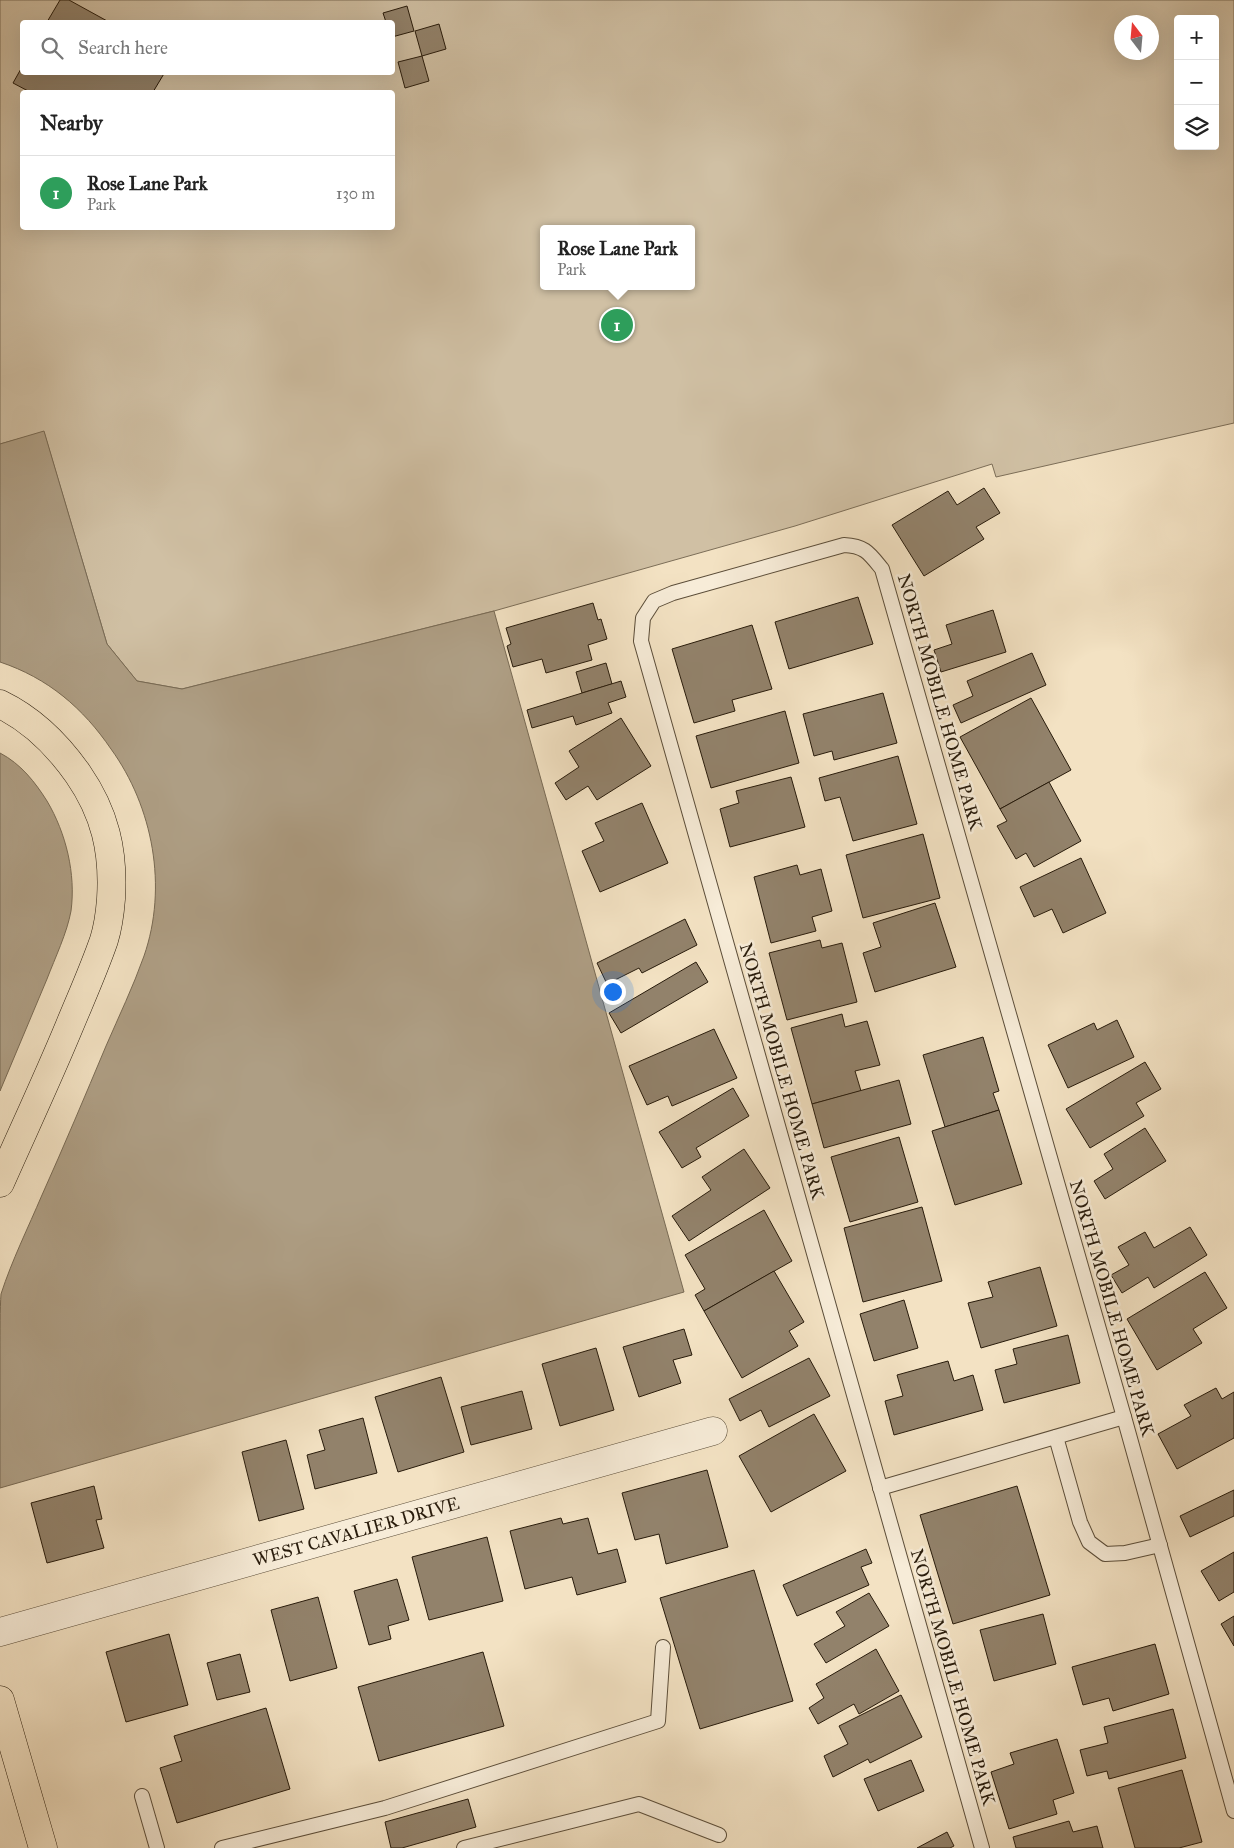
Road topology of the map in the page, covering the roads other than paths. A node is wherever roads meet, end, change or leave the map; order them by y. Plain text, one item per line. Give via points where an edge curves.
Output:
1 (0, 704) edge
2 (0, 1183) edge
3 (1124, 1417) junction
4 (713, 1431) dead end
5 (1056, 1437) junction
6 (880, 1488) junction
7 (1160, 1545) junction
8 (0, 1632) edge
9 (663, 1647) dead end
10 (0, 1700) edge
11 (142, 1796) dead end
12 (1234, 1811) edge
13 (719, 1835) dead end
14 (43, 1848) edge
15 (157, 1848) edge
16 (222, 1848) edge
17 (464, 1848) edge
18 (982, 1848) edge

1 - 2 main road via 35,725 53,742 88,788 102,818 113,874 104,938 47,1080
3 - 5 lane
3 - 6 lane, NORTH MOBILE HOME PARK via 882,569 871,555 857,546 844,545 682,590 654,601 643,618 641,641
3 - 7 lane, NORTH MOBILE HOME PARK
4 - 8 street, WEST CAVALIER DRIVE
5 - 6 lane
5 - 7 lane via 1080,1522 1089,1542 1105,1554
6 - 18 lane, NORTH MOBILE HOME PARK
7 - 12 lane, NORTH MOBILE HOME PARK
9 - 16 lane via 658,1721 385,1808
10 - 14 main road
11 - 15 lane
13 - 17 lane via 639,1804

